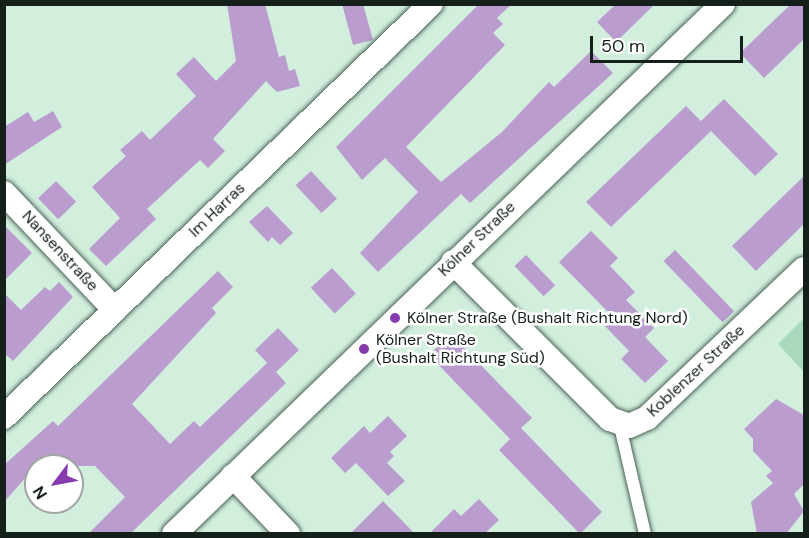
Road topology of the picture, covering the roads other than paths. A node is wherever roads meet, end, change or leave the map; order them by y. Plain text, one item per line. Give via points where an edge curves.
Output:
1 (431, 4) edge
2 (723, 4) edge
3 (4, 193) edge
4 (453, 262) junction
5 (804, 269) edge
6 (115, 310) junction
7 (4, 417) edge
8 (619, 422) junction
9 (233, 476) junction
10 (174, 534) edge
11 (288, 534) edge
12 (645, 534) edge

1 - 6 street, Im Harras
2 - 4 street, Kölner Straße
3 - 6 street, Nansenstraße
4 - 8 street
4 - 9 street, Kölner Straße
5 - 8 street, Koblenzer Straße via 647,418 629,426
6 - 7 street, Im Harras
8 - 12 lane
9 - 10 street, Kölner Straße
9 - 11 street

